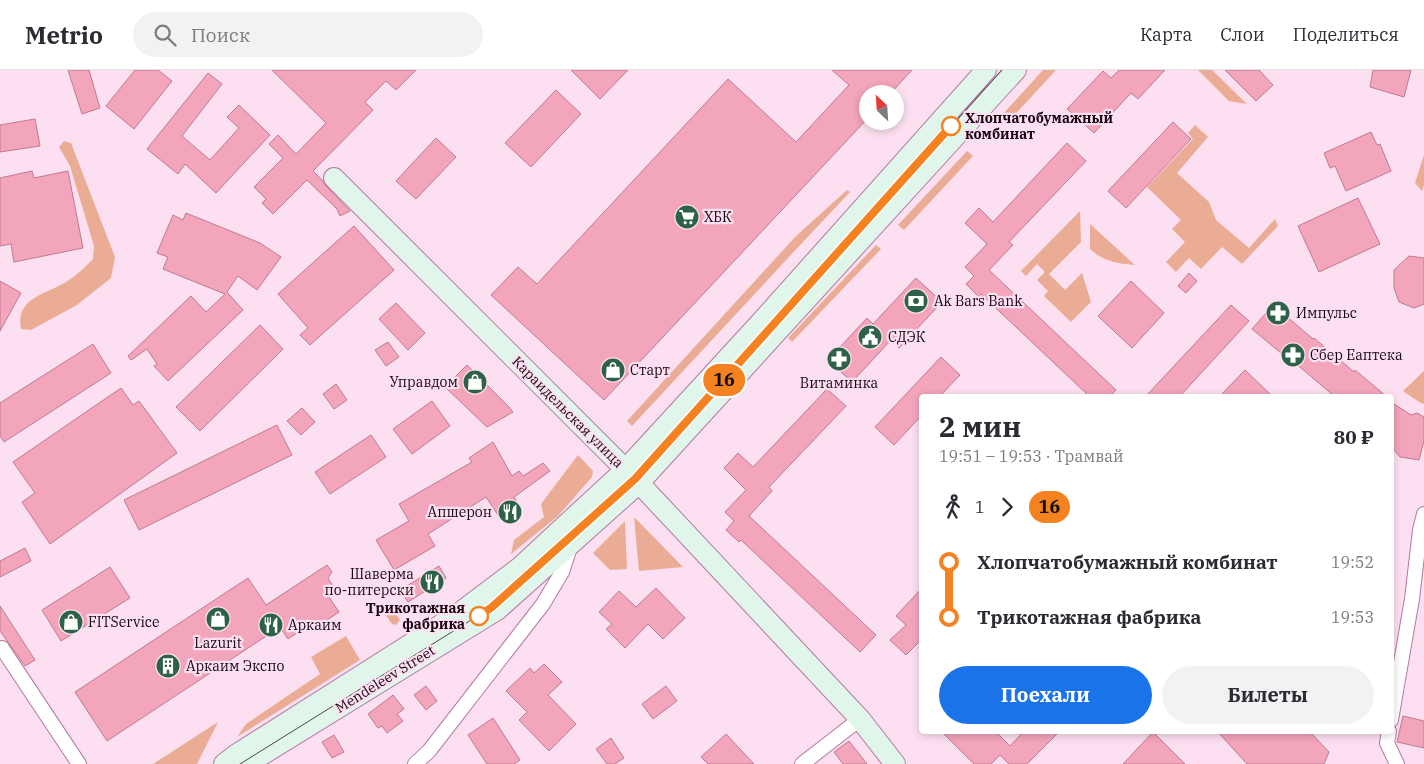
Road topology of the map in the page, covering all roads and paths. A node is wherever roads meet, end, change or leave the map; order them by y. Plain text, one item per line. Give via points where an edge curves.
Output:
1 (986, 70) edge
2 (1016, 70) edge
3 (334, 178) dead end
4 (632, 477) junction
5 (1424, 514) edge
6 (567, 534) junction
7 (0, 650) edge
8 (1394, 703) edge
9 (860, 719) junction
10 (1388, 734) edge
11 (1396, 763) edge
12 (79, 764) edge
13 (224, 764) edge
14 (247, 764) edge
15 (415, 764) edge
16 (802, 764) edge
17 (895, 764) edge

1 - 4 main road, Mendeleev Street via 760,323
2 - 4 main road, Mendeleev Street
3 - 4 main road, Караидельская улица
4 - 6 main road, Mendeleev Street
4 - 9 main road, Караидельская улица
5 - 8 street
6 - 13 main road, Mendeleev Street via 458,614
6 - 14 main road, Mendeleev Street via 497,610
6 - 15 street via 562,572 544,604 429,751
7 - 12 street via 2,648
9 - 16 street
9 - 17 main road, Караидельская улица
10 - 11 street via 1387,743

